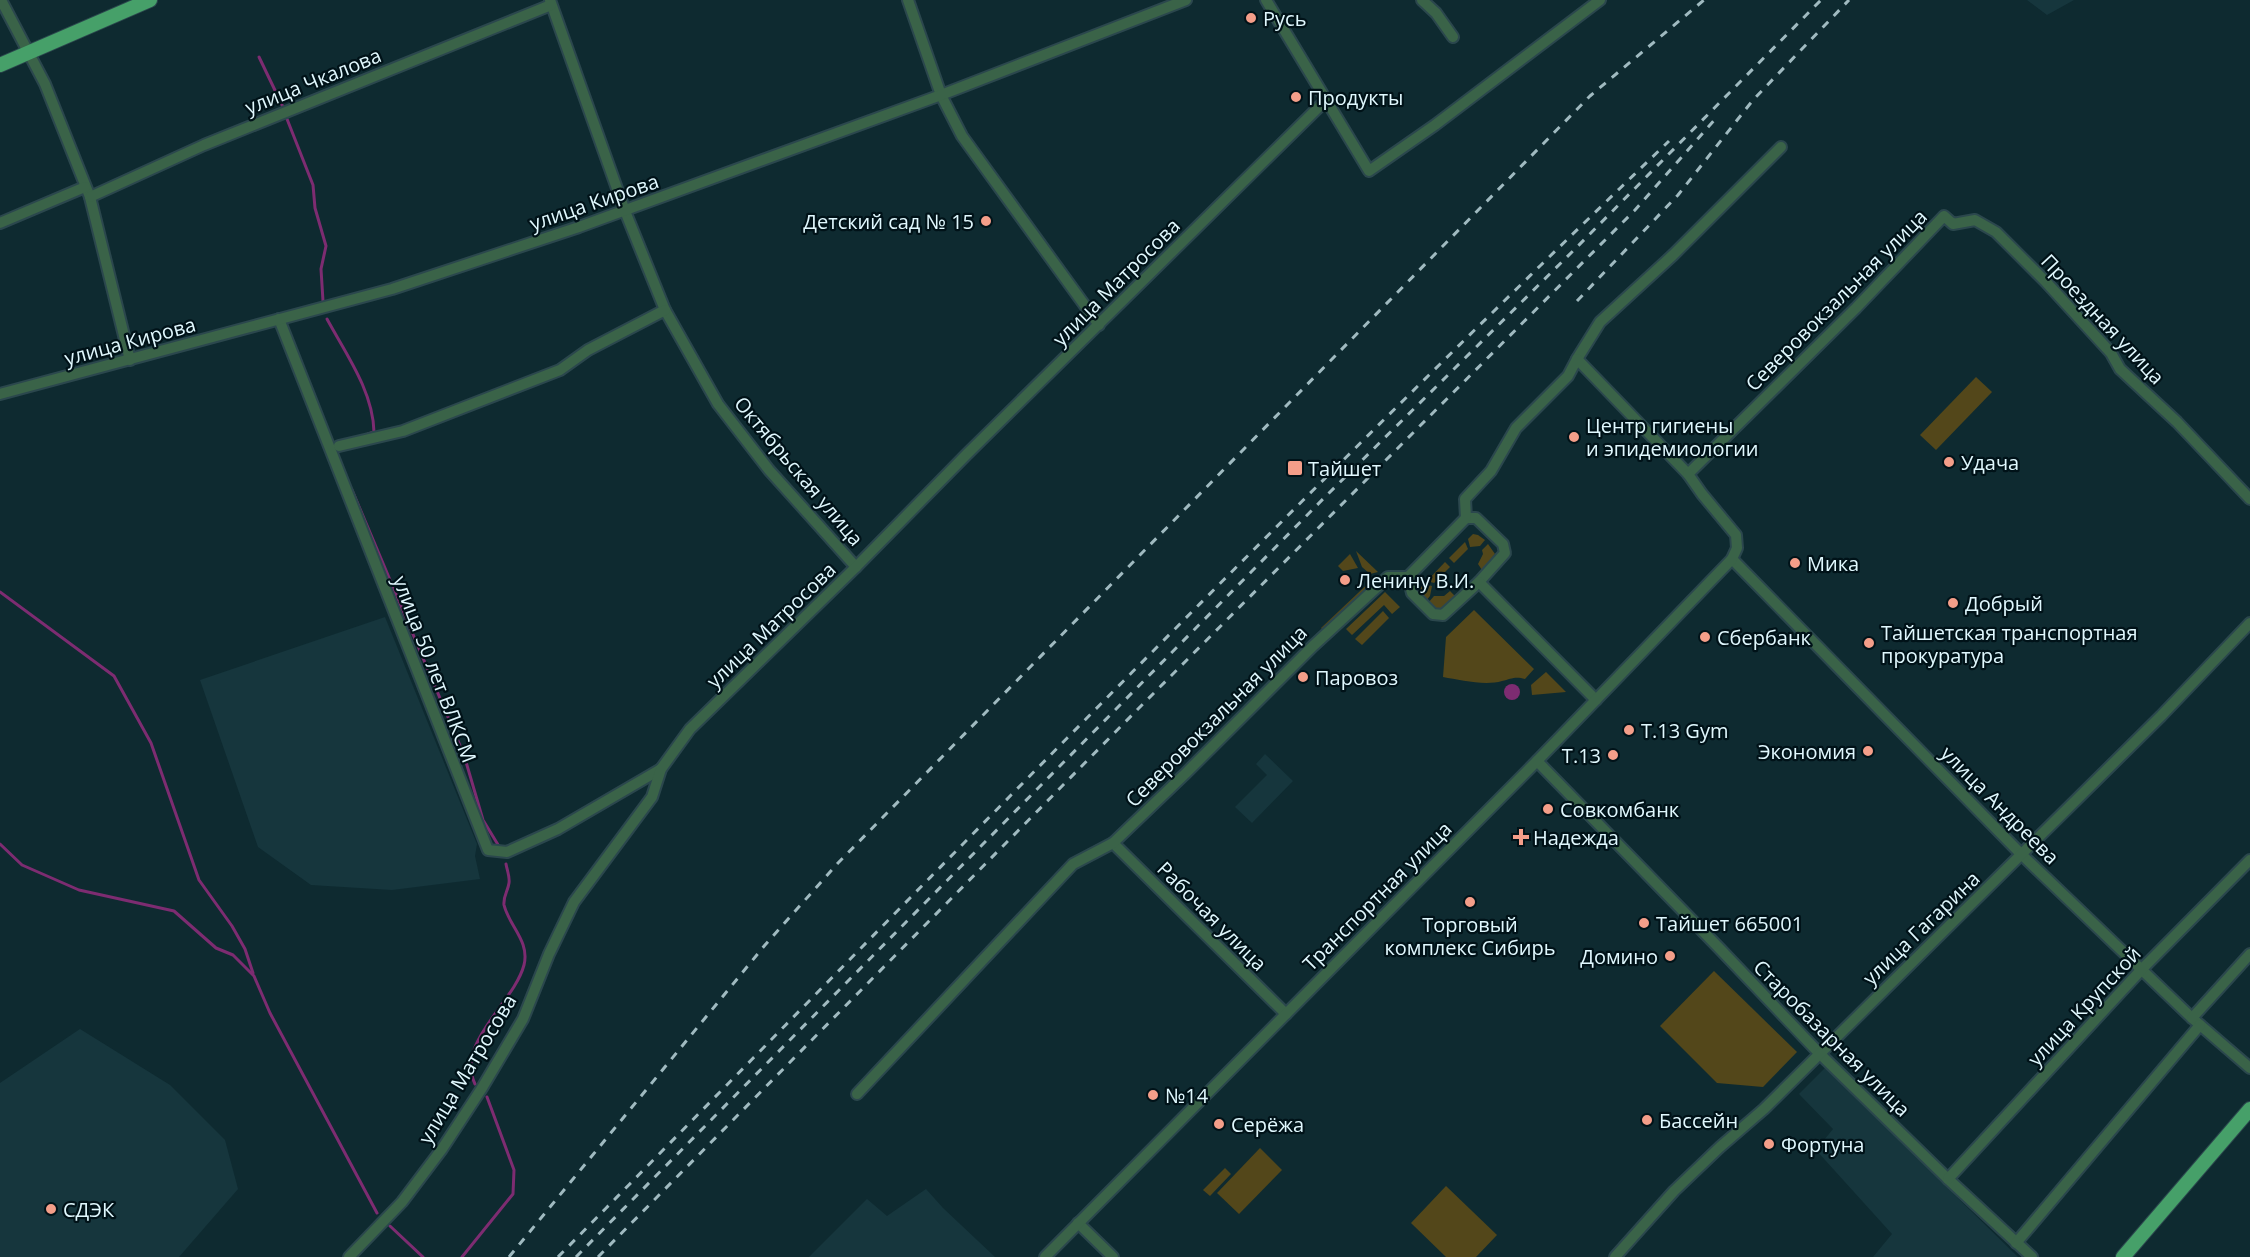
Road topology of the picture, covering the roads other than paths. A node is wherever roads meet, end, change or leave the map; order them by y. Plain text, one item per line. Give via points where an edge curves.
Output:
1 (1, 0) edge
2 (150, 0) edge
3 (908, 0) edge
4 (1186, 0) edge
5 (1266, 0) edge
6 (1422, 0) edge
7 (1600, 0) edge
8 (550, 2) edge
9 (1453, 37) dead end
10 (30, 52) junction
11 (0, 65) edge
12 (941, 95) junction
13 (1327, 99) junction
14 (1781, 147) dead end
15 (88, 192) junction
16 (625, 211) junction
17 (1944, 216) joint
18 (0, 223) edge
19 (665, 310) junction
20 (279, 319) junction
21 (1099, 325) junction
22 (1577, 359) junction
23 (130, 360) junction
24 (0, 394) edge
25 (339, 446) dead end
26 (1688, 474) junction
27 (2250, 499) edge
28 (1466, 518) junction
29 (1732, 559) junction
30 (856, 567) junction
31 (1408, 577) junction
32 (1479, 582) junction
33 (2250, 623) edge
34 (1596, 700) junction
35 (1536, 762) junction
36 (661, 769) junction
37 (1113, 843) junction
38 (2021, 855) junction
39 (2250, 860) edge
40 (2250, 954) edge
41 (2142, 969) junction
42 (1286, 1014) junction
43 (2196, 1022) junction
44 (1819, 1053) junction
45 (2250, 1068) edge
46 (856, 1094) dead end
47 (2250, 1108) edge
48 (1948, 1179) junction
49 (1078, 1223) junction
50 (2016, 1243) junction
51 (349, 1257) edge
52 (1045, 1257) edge
53 (1113, 1257) edge
54 (1615, 1257) edge
55 (2032, 1257) edge
56 (2123, 1257) edge

1 - 10 street
2 - 10 main road
3 - 12 street
4 - 12 street, улица Кирова
5 - 13 street
6 - 9 street
7 - 13 street via 1369,171
8 - 15 street, улица Чкалова
8 - 16 street, Октябрьская улица
10 - 11 main road
10 - 15 street
12 - 16 street, улица Кирова
12 - 21 street via 962,136
13 - 21 street, улица Матросова
14 - 22 street via 1600,322
15 - 18 street, улица Чкалова
15 - 23 street
16 - 19 street, Октябрьская улица
16 - 20 street, улица Кирова via 392,289
17 - 26 street, Северовокзальная улица
17 - 27 street, Проездная улица via 1953,224 1975,220 1996,232 2111,353 2120,369
19 - 25 street via 588,350 560,370 403,431
19 - 30 street, Октябрьская улица via 718,404 769,470
20 - 23 street, улица Кирова
20 - 36 street, улица 50 лет ВЛКСМ via 488,850 507,852 558,829
21 - 30 street, улица Матросова
22 - 26 street
22 - 28 street via 1568,376 1516,428 1491,471 1465,499
23 - 24 street, улица Кирова
26 - 29 street via 1736,535 1737,548
28 - 31 street
28 - 32 street via 1476,518 1503,544 1505,553
29 - 34 street, Транспортная улица
29 - 38 street, улица Андреева
30 - 36 street, улица Матросова via 690,729
31 - 32 street via 1412,593 1433,614 1443,615
31 - 37 street, Северовокзальная улица via 1388,577
32 - 34 street
33 - 38 street, улица Гагарина
34 - 35 street, Транспортная улица
35 - 42 street, Транспортная улица
35 - 44 street, Старобазарная улица
36 - 51 street, улица Матросова via 652,797 574,902 523,1019 477,1095 402,1202
37 - 42 street, Рабочая улица
37 - 46 street, Северовокзальная улица via 1073,864
38 - 41 street, улица Андреева
38 - 44 street, улица Гагарина
39 - 41 street, улица Крупской
40 - 43 street
41 - 43 street, улица Андреева
41 - 48 street, улица Крупской
42 - 49 street, Транспортная улица
43 - 45 street, улица Андреева
43 - 50 street
44 - 48 street, Старобазарная улица
44 - 54 street, улица Гагарина via 1674,1191
47 - 56 main road
48 - 50 street, Старобазарная улица
49 - 52 street, Транспортная улица
49 - 53 street
50 - 55 street, Старобазарная улица

